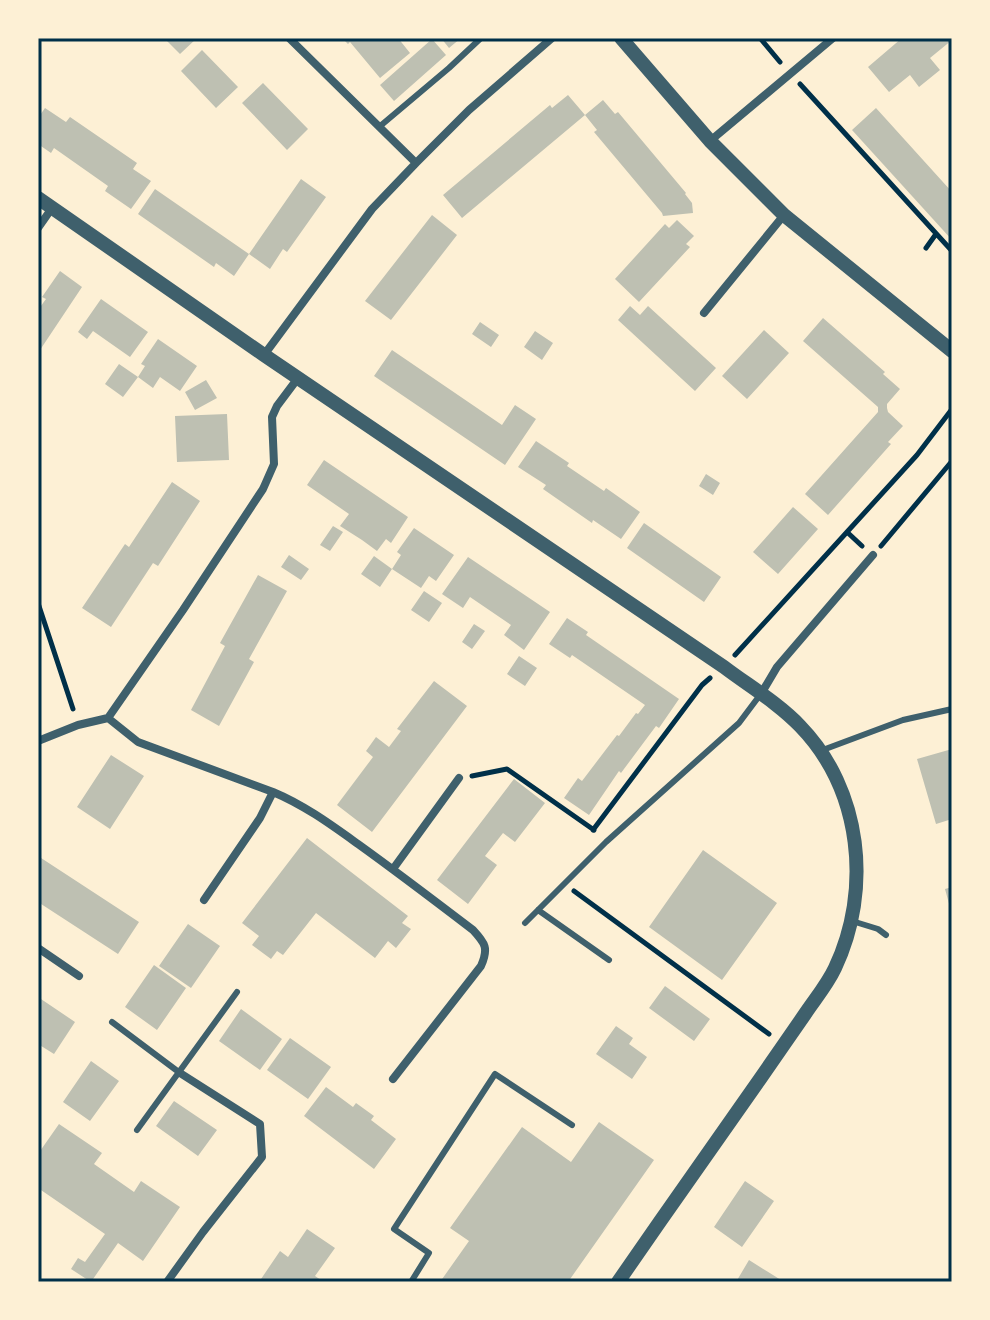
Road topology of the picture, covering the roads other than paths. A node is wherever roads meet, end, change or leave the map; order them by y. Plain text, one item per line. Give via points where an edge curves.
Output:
1 (289, 38) edge
2 (481, 38) edge
3 (552, 38) edge
4 (621, 38) edge
5 (833, 38) edge
6 (379, 127) junction
7 (710, 141) junction
8 (416, 163) junction
9 (38, 198) edge
10 (52, 208) junction
11 (784, 215) junction
12 (38, 228) edge
13 (704, 313) dead end
14 (952, 351) edge
15 (264, 355) junction
16 (298, 378) junction
17 (873, 555) road end
18 (761, 694) junction
19 (952, 709) edge
20 (108, 718) junction
21 (38, 741) edge
22 (820, 751) junction
23 (459, 778) road end
24 (273, 792) junction
25 (393, 869) junction
26 (204, 900) dead end
27 (538, 910) junction
28 (852, 921) junction
29 (525, 923) dead end
30 (886, 935) dead end
31 (38, 948) edge
32 (609, 960) dead end
33 (79, 976) dead end
34 (237, 992) dead end
35 (112, 1022) dead end
36 (180, 1073) junction
37 (393, 1079) dead end
38 (572, 1125) dead end
39 (137, 1130) dead end
40 (167, 1282) edge
41 (411, 1282) edge
42 (618, 1282) edge

1 - 6 street
2 - 6 lane
3 - 8 street
4 - 7 street
5 - 7 street
6 - 8 street
7 - 11 street
8 - 15 street via 372,209
9 - 10 street
10 - 12 street
10 - 15 street
11 - 13 street
11 - 14 street
15 - 16 street
16 - 18 street
16 - 20 street via 274,412 274,464 263,489
17 - 18 street via 777,667
18 - 22 street via 786,712
18 - 27 lane via 739,723
19 - 22 lane via 903,720
20 - 21 street
20 - 24 street via 138,742
22 - 28 street via 846,804 857,854
23 - 25 street
24 - 25 street via 313,812
24 - 26 street
25 - 37 street via 473,930 484,942 486,956
27 - 29 lane
27 - 32 lane
28 - 30 lane
28 - 42 street via 834,970
31 - 33 street
34 - 36 lane
35 - 36 lane
36 - 39 lane
36 - 40 street via 260,1124 262,1157
38 - 41 lane via 495,1074 394,1229 429,1253

